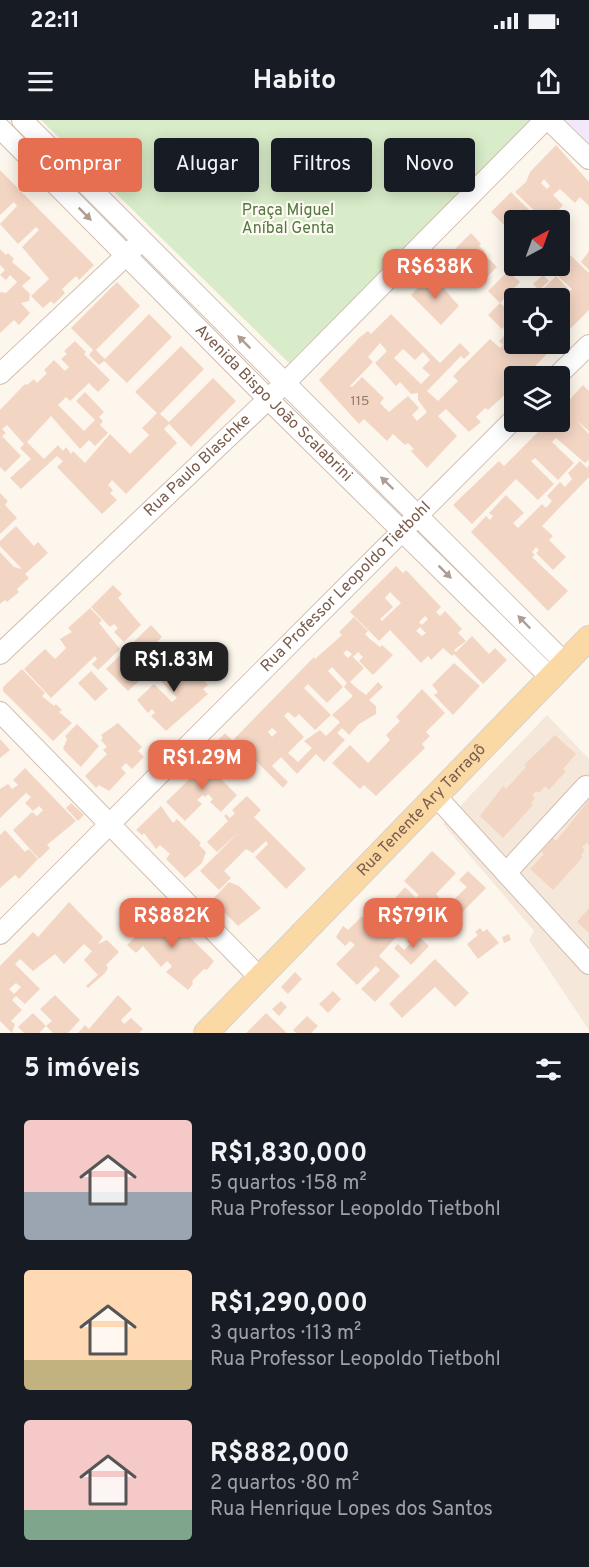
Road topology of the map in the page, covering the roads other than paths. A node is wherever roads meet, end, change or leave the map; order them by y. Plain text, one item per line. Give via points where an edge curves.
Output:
1 (22, 120) edge
2 (547, 120) edge
3 (0, 128) edge
4 (589, 159) edge
5 (142, 240) junction
6 (126, 256) junction
7 (589, 345) edge
8 (567, 366) edge
9 (0, 374) edge
10 (285, 383) junction
11 (268, 399) junction
12 (504, 430) edge
13 (419, 515) junction
14 (403, 531) junction
15 (589, 638) edge
16 (0, 654) edge
17 (558, 671) junction
18 (0, 711) edge
19 (586, 786) dead end
20 (435, 795) junction
21 (110, 823) junction
22 (506, 873) junction
23 (0, 934) edge
24 (589, 964) edge
25 (260, 978) junction
26 (206, 1033) edge

1 - 5 street, Avenida Bispo João Scalabrini
2 - 4 street
2 - 10 street, Rua Paulo Blaschke
3 -> 6 street, Avenida Bispo João Scalabrini
5 - 6 street
10 -> 5 street, Avenida Bispo João Scalabrini
6 - 9 street
6 - 11 street, Avenida Bispo João Scalabrini
7 - 8 street
10 - 11 street, Rua Paulo Blaschke
13 -> 10 street, Avenida Bispo João Scalabrini
11 - 14 street, Avenida Bispo João Scalabrini
11 - 16 street, Rua Paulo Blaschke
12 - 13 street, Rua Professor Leopoldo Tietbohl
13 - 14 street, Rua Professor Leopoldo Tietbohl
17 -> 13 street, Avenida Bispo João Scalabrini
14 -> 17 street, Avenida Bispo João Scalabrini
14 - 21 street, Rua Professor Leopoldo Tietbohl
15 - 17 main road, Rua Tenente Ary Tarragô
17 - 20 main road, Rua Tenente Ary Tarragô
18 - 21 street
19 - 22 street
20 - 22 street
20 - 25 main road, Rua Tenente Ary Tarragô
21 - 23 street, Rua Professor Leopoldo Tietbohl
21 - 25 street
22 - 24 street
25 - 26 main road, Rua Tenente Ary Tarragô

